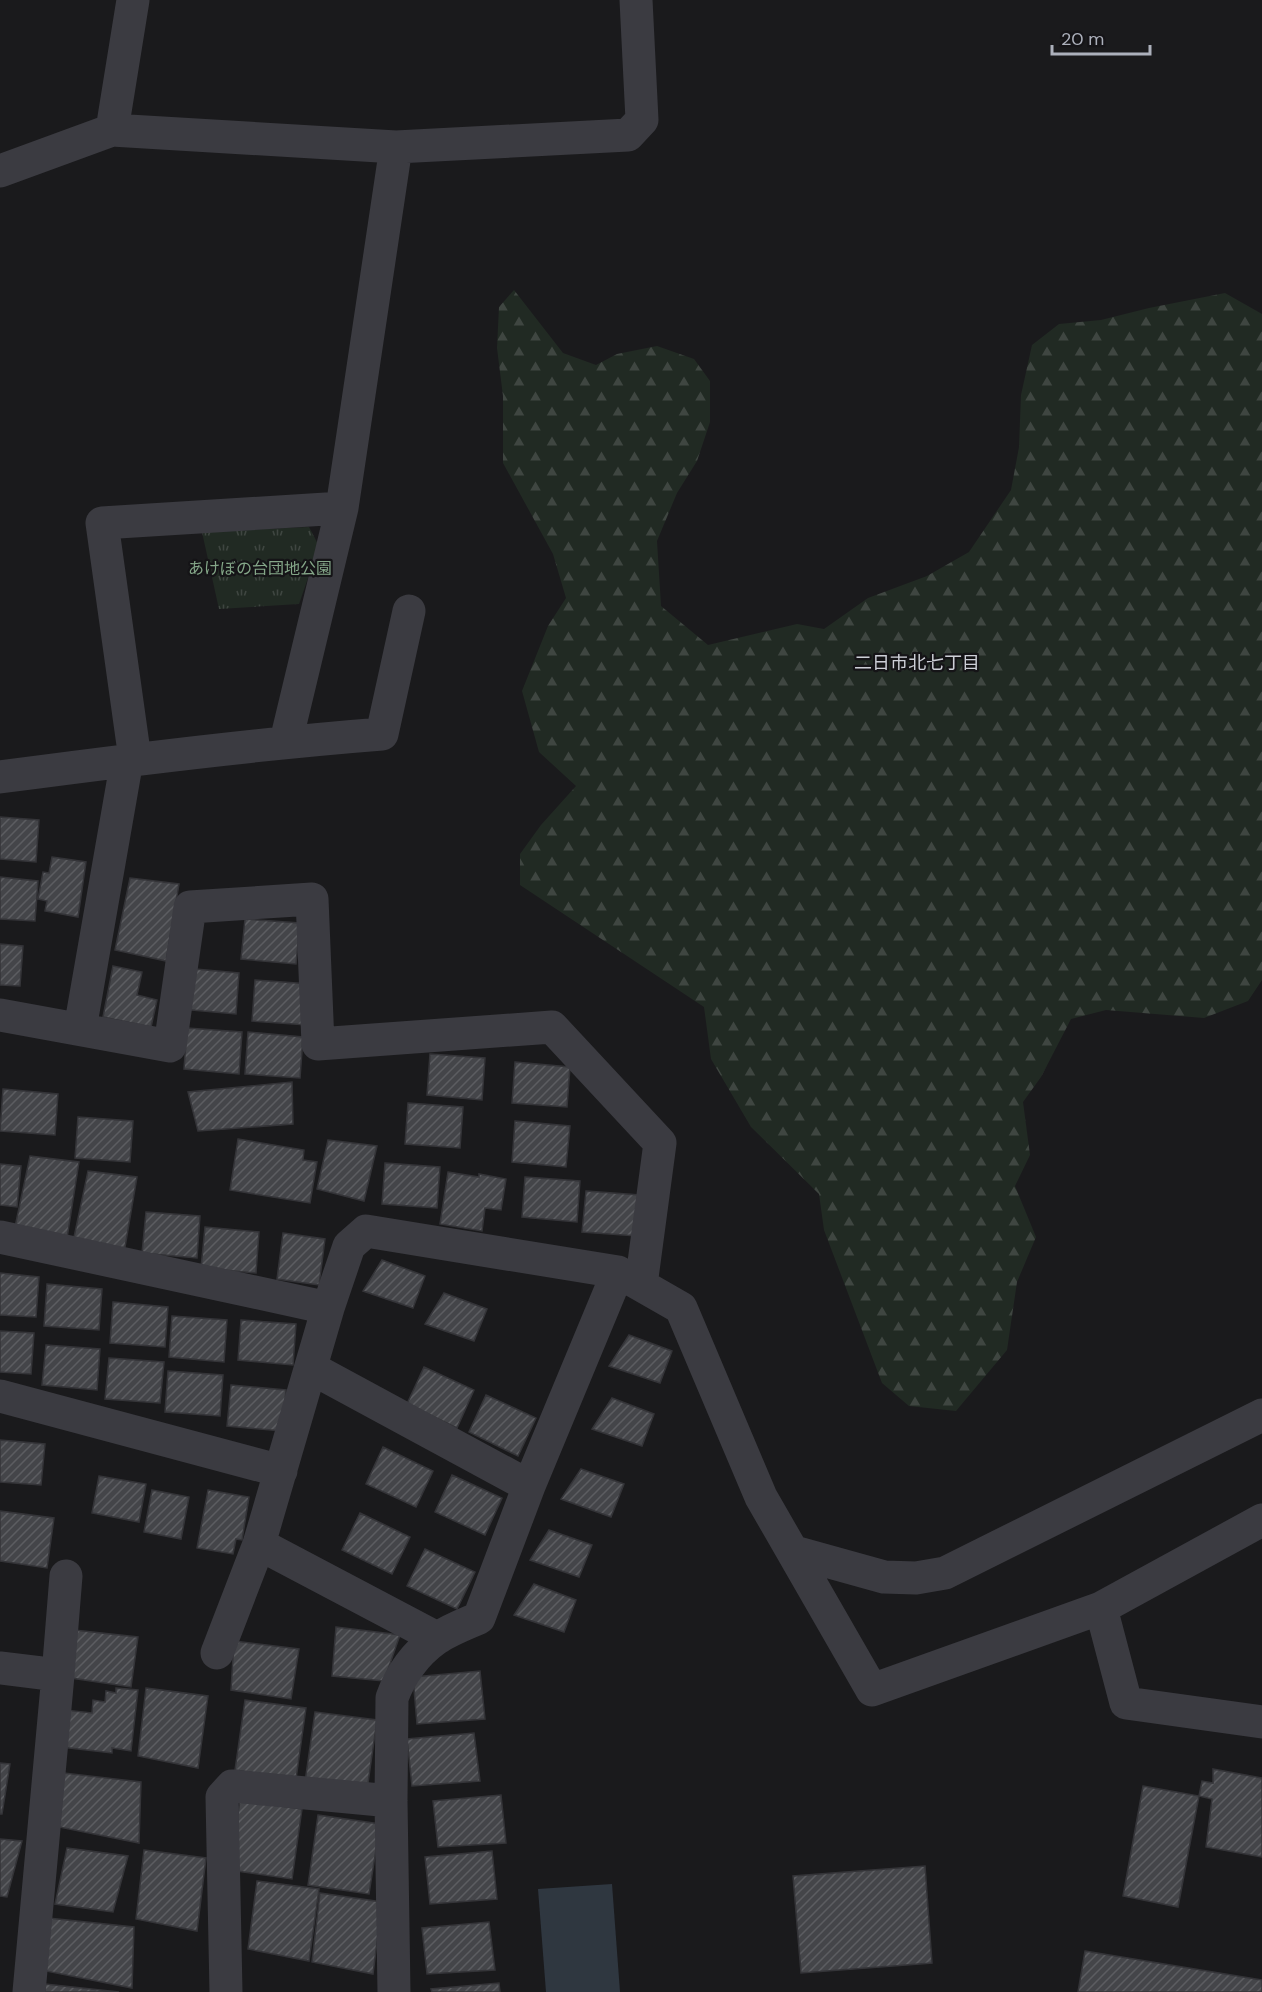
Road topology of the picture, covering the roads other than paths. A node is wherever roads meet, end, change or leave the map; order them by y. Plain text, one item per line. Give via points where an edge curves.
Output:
1 (133, 0) edge
2 (636, 0) edge
3 (112, 130) junction
4 (396, 147) junction
5 (0, 171) edge
6 (342, 508) junction
7 (409, 610) dead end
8 (286, 741) junction
9 (131, 759) junction
10 (0, 777) edge
11 (0, 1015) edge
12 (80, 1029) junction
13 (0, 1238) edge
14 (629, 1278) junction
15 (328, 1308) junction
16 (311, 1368) junction
17 (0, 1396) edge
18 (1262, 1415) edge
19 (281, 1471) junction
20 (529, 1486) junction
21 (1262, 1520) edge
22 (259, 1544) junction
23 (794, 1552) junction
24 (66, 1576) dead end
25 (1101, 1608) junction
26 (437, 1638) junction
27 (217, 1653) dead end
28 (0, 1668) edge
29 (58, 1675) junction
30 (1262, 1722) edge
31 (391, 1801) junction
32 (29, 1992) edge
33 (226, 1992) edge
34 (394, 1992) edge

1 - 3 street
2 - 4 street via 642,120 628,135
3 - 4 street
3 - 5 street
4 - 6 street
6 - 8 street
6 - 9 street via 102,523
7 - 8 street via 382,734
8 - 9 street
9 - 10 street
9 - 12 street
11 - 12 street
12 - 14 street via 170,1046 190,907 312,899 318,1044 552,1027 660,1143
13 - 15 street
14 - 15 street via 366,1231 349,1246
14 - 20 street
14 - 23 street via 681,1308 761,1497
15 - 16 street
16 - 19 street
16 - 20 street
17 - 19 street
18 - 23 street via 945,1573 916,1578 884,1577
19 - 22 street
20 - 26 street via 479,1618
21 - 25 street
22 - 26 street
22 - 27 street
23 - 25 street via 872,1690
24 - 29 street
25 - 30 street via 1126,1703
26 - 31 street via 410,1663 392,1698
28 - 29 street
29 - 32 street
31 - 33 street via 232,1786 222,1797
31 - 34 street

